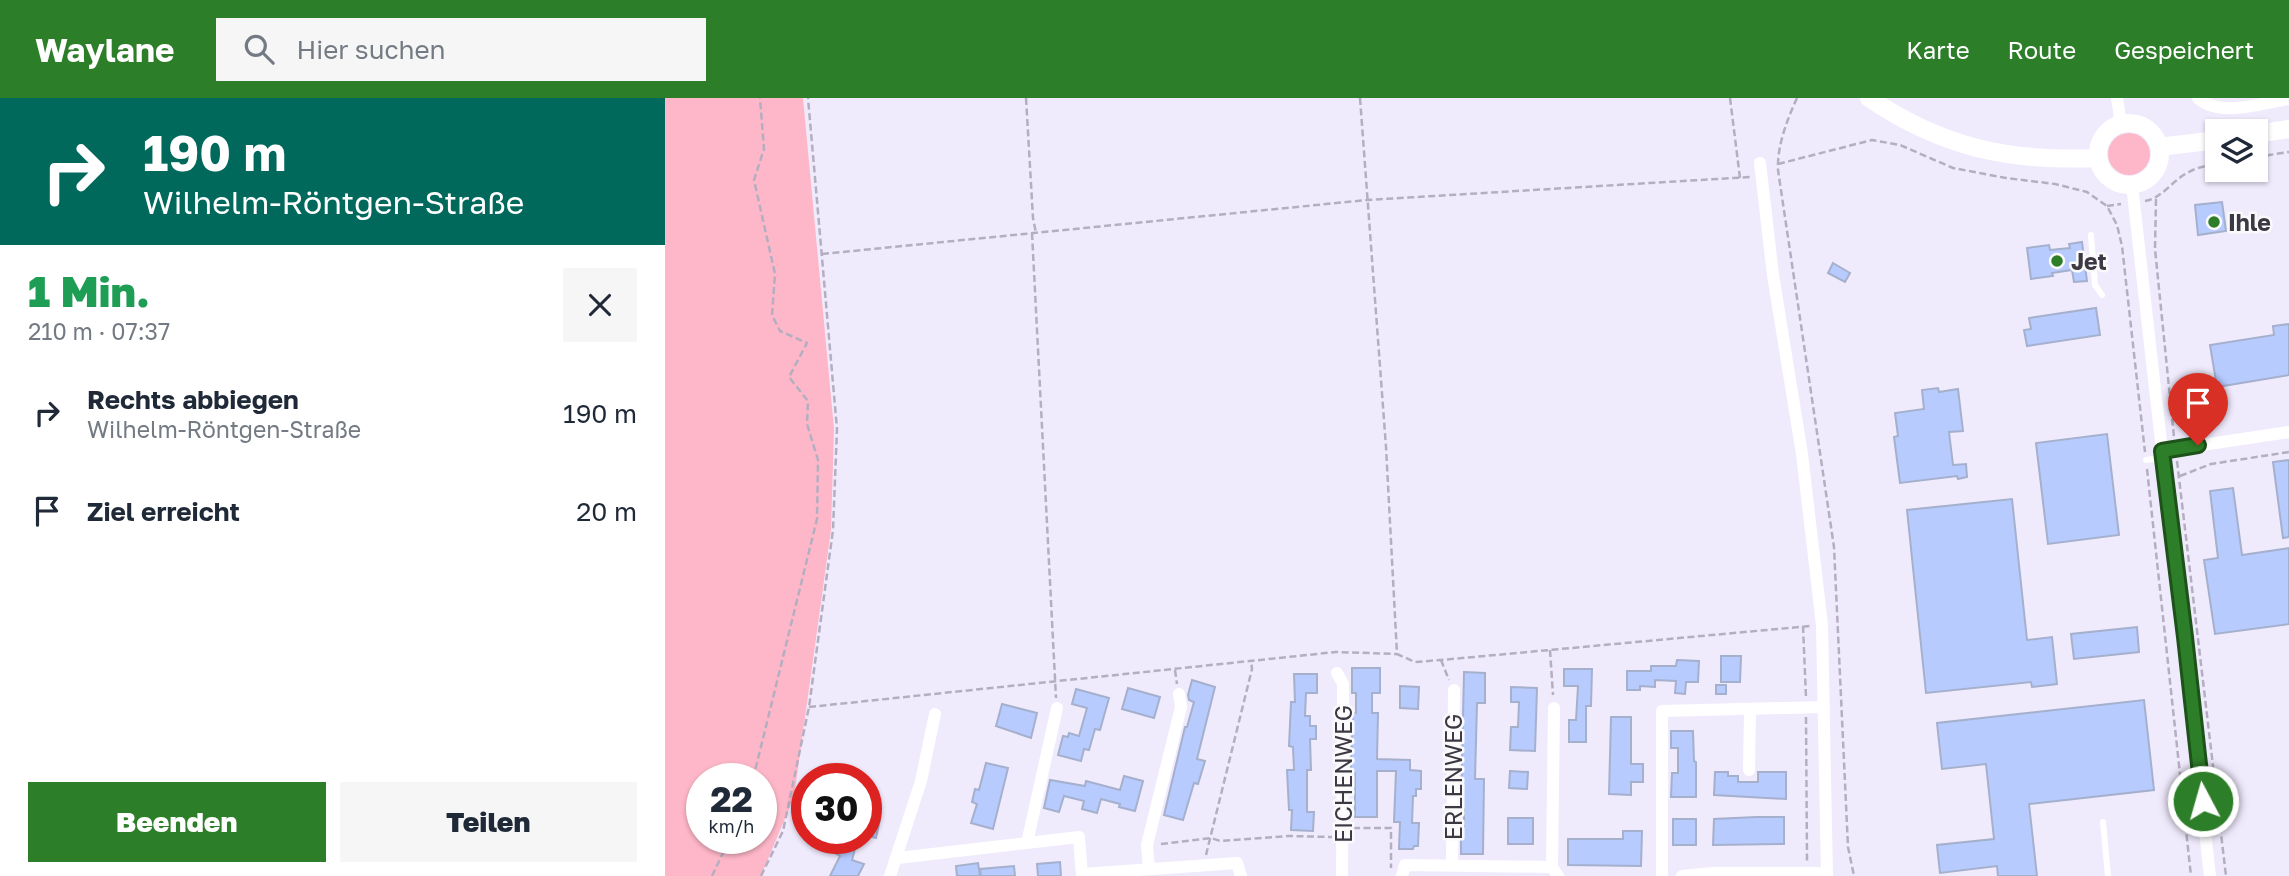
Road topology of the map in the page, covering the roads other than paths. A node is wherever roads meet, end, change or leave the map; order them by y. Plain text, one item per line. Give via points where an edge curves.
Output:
1 (1869, 98) edge
2 (2117, 98) edge
3 (2198, 98) edge
4 (2289, 99) edge
5 (2120, 124) junction
6 (2289, 129) edge
7 (2268, 132) edge
8 (2205, 141) edge
9 (2159, 147) junction
10 (2098, 158) junction
11 (1760, 163) dead end
12 (2132, 185) junction
13 (2091, 235) dead end
14 (2102, 295) dead end
15 (2289, 432) edge
16 (2162, 455) junction
17 (2146, 460) road end
18 (1337, 673) dead end
19 (1454, 690) road end
20 (1179, 694) dead end
21 (1824, 707) junction
22 (1057, 708) road end
23 (1554, 708) road end
24 (1750, 709) junction
25 (935, 714) dead end
26 (1749, 770) dead end
27 (2103, 822) dead end
28 (1027, 843) junction
29 (898, 858) junction
30 (1452, 865) junction
31 (1149, 869) junction
32 (1555, 872) edge
33 (1827, 874) edge
34 (1082, 875) edge
35 (890, 876) edge
36 (1241, 876) edge
37 (1342, 876) edge
38 (1402, 876) edge
39 (1662, 876) edge
40 (1684, 876) edge
41 (2108, 876) edge
42 (2210, 876) edge

1 - 10 main road via 1902,119 1972,148 2034,158
2 - 5 street
3 - 4 street via 2230,109
5 - 9 main road via 2140,125
5 - 10 main road via 2104,135
6 - 7 main road
8 - 9 main road
9 - 12 main road via 2150,176
10 - 12 main road via 2112,180
11 - 21 street via 1814,546
12 - 16 street
13 - 14 lane via 2095,285
15 - 16 street
16 - 17 lane
16 - 42 street
18 - 37 street, EICHENWEG via 1343,684
19 - 30 street, ERLENWEG
20 - 31 street via 1181,707 1147,845
21 - 24 street
21 - 33 street
22 - 28 street
23 - 32 street
24 - 26 street
24 - 39 street via 1662,711
25 - 29 street
27 - 41 lane
28 - 29 street
28 - 34 street via 1079,837
29 - 35 street
30 - 32 street
30 - 38 street via 1405,865
31 - 34 street
31 - 36 street via 1237,863
33 - 40 street

